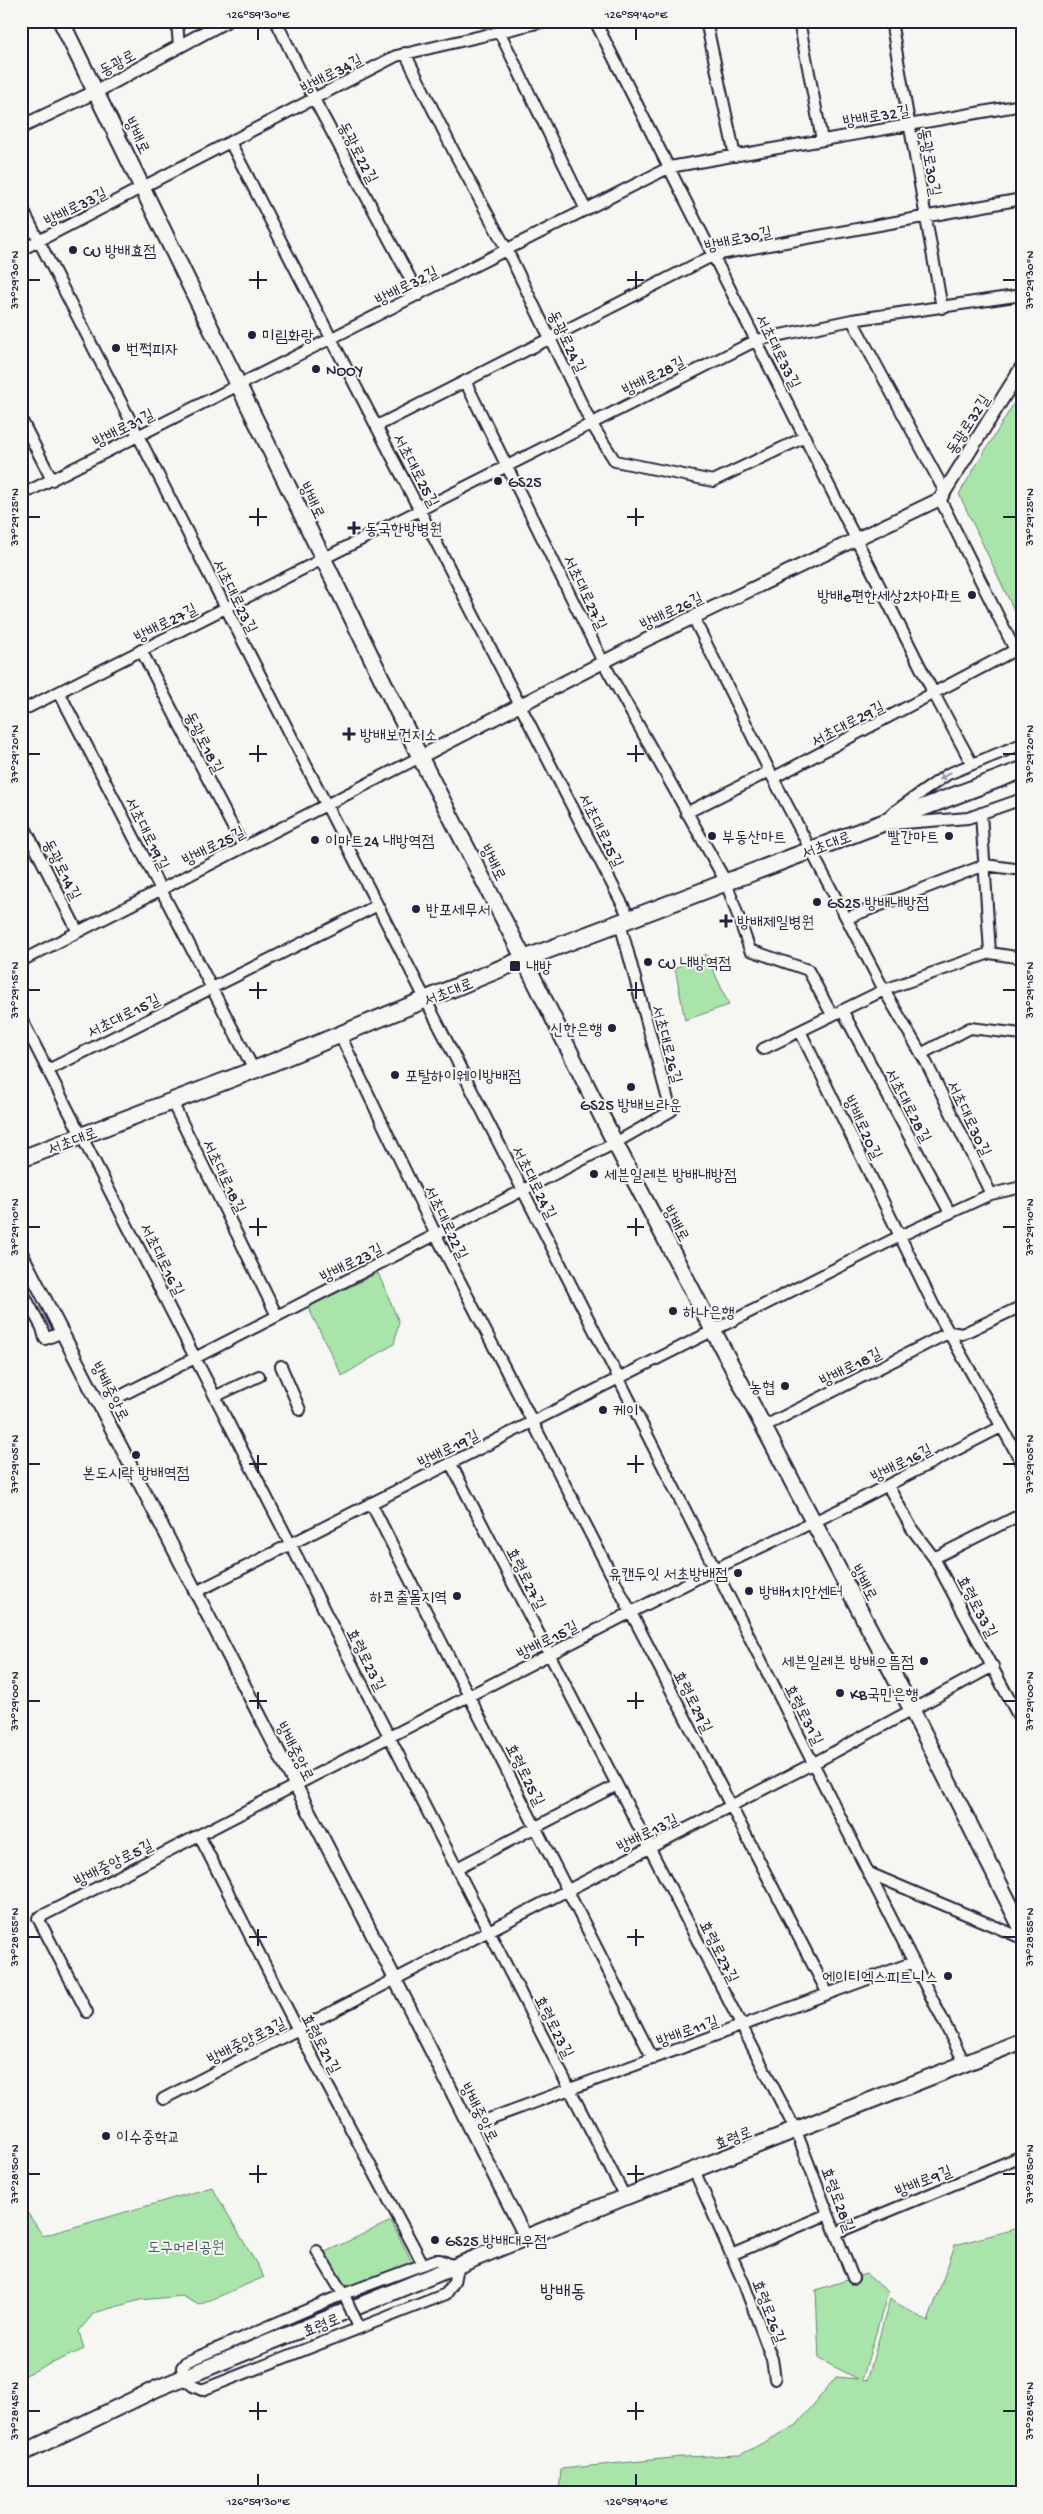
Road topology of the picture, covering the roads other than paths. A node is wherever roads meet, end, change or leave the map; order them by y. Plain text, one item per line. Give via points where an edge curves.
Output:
1 (61, 21) edge
2 (177, 21) edge
3 (226, 21) edge
4 (276, 21) edge
5 (546, 21) edge
6 (595, 21) edge
7 (706, 21) edge
8 (799, 21) edge
9 (891, 21) edge
10 (499, 31) junction
11 (179, 47) junction
12 (405, 53) junction
13 (97, 91) junction
14 (314, 98) junction
15 (1022, 105) edge
16 (909, 125) junction
17 (21, 127) edge
18 (822, 140) junction
19 (230, 142) junction
20 (735, 156) junction
21 (670, 167) junction
22 (143, 187) junction
23 (1022, 198) edge
24 (21, 206) edge
25 (586, 210) junction
26 (925, 216) junction
27 (39, 241) junction
28 (21, 250) edge
29 (507, 250) junction
30 (714, 255) junction
31 (419, 295) junction
32 (1022, 295) edge
33 (942, 308) junction
34 (852, 320) junction
35 (550, 338) junction
36 (332, 340) junction
37 (757, 340) junction
38 (1022, 367) edge
39 (465, 382) junction
40 (239, 386) junction
41 (21, 419) edge
42 (591, 423) junction
43 (377, 426) junction
44 (138, 436) junction
45 (805, 437) junction
46 (507, 465) junction
47 (52, 480) junction
48 (21, 495) edge
49 (942, 495) junction
50 (420, 509) junction
51 (856, 539) junction
52 (322, 558) junction
53 (225, 608) junction
54 (693, 617) junction
55 (141, 650) junction
56 (604, 662) junction
57 (59, 692) junction
58 (934, 694) junction
59 (521, 705) junction
60 (21, 711) edge
61 (1022, 744) edge
62 (420, 757) junction
63 (972, 764) junction
64 (1022, 770) edge
65 (771, 774) junction
66 (1022, 799) edge
67 (324, 804) junction
68 (686, 813) junction
69 (981, 813) junction
70 (21, 820) edge
71 (876, 825) junction
72 (243, 846) junction
73 (811, 850) junction
74 (985, 865) junction
75 (1022, 870) edge
76 (726, 882) junction
77 (160, 889) junction
78 (376, 906) junction
79 (847, 918) junction
80 (625, 921) junction
81 (78, 932) junction
82 (990, 953) junction
83 (1022, 958) edge
84 (524, 959) junction
85 (21, 961) edge
86 (211, 987) junction
87 (884, 990) junction
88 (425, 1000) junction
89 (842, 1010) junction
90 (832, 1015) junction
91 (21, 1018) edge
92 (800, 1031) junction
93 (340, 1034) junction
94 (1022, 1034) edge
95 (763, 1049) dead end
96 (921, 1054) junction
97 (48, 1070) junction
98 (254, 1070) junction
99 (172, 1102) junction
100 (83, 1136) junction
101 (615, 1143) junction
102 (21, 1159) edge
103 (1022, 1187) edge
104 (522, 1191) junction
105 (991, 1194) junction
106 (950, 1213) junction
107 (436, 1235) junction
108 (900, 1236) junction
109 (21, 1253) edge
110 (21, 1289) edge
111 (1022, 1306) edge
112 (277, 1316) junction
113 (712, 1330) junction
114 (63, 1332) junction
115 (950, 1332) junction
116 (196, 1358) junction
117 (280, 1366) dead end
118 (259, 1376) dead end
119 (618, 1377) junction
120 (216, 1396) junction
121 (101, 1406) junction
122 (300, 1410) dead end
123 (532, 1421) junction
124 (764, 1427) junction
125 (1001, 1427) junction
126 (1022, 1463) edge
127 (452, 1464) junction
128 (888, 1486) junction
129 (371, 1503) junction
130 (1022, 1514) edge
131 (813, 1522) junction
132 (291, 1544) junction
133 (934, 1558) junction
134 (715, 1569) junction
135 (196, 1592) junction
136 (631, 1612) junction
137 (549, 1654) junction
138 (993, 1666) junction
139 (469, 1696) junction
140 (912, 1710) junction
141 (1022, 1723) edge
142 (390, 1736) junction
143 (814, 1763) junction
144 (295, 1785) junction
145 (617, 1785) junction
146 (731, 1806) junction
147 (535, 1826) junction
148 (199, 1835) junction
149 (650, 1848) junction
150 (457, 1868) junction
151 (869, 1873) junction
152 (568, 1890) junction
153 (1022, 1929) edge
154 (489, 1931) junction
155 (1022, 1938) edge
156 (914, 1962) junction
157 (395, 1979) junction
158 (828, 1994) junction
159 (87, 2012) dead end
160 (742, 2026) junction
161 (298, 2030) junction
162 (1021, 2040) edge
163 (653, 2059) junction
164 (965, 2064) junction
165 (570, 2089) junction
166 (163, 2099) dead end
167 (470, 2126) junction
168 (796, 2131) junction
169 (1022, 2156) edge
170 (694, 2170) junction
171 (626, 2197) junction
172 (828, 2214) junction
173 (836, 2233) junction
174 (526, 2238) junction
175 (317, 2250) dead end
176 (731, 2255) junction
177 (423, 2264) junction
178 (457, 2267) junction
179 (853, 2278) dead end
180 (345, 2297) junction
181 (358, 2325) junction
182 (183, 2378) junction
183 (775, 2379) dead end
184 (21, 2454) edge

1 - 13 main road, 방배로
2 - 11 street
3 - 11 street, 동광로
4 - 14 street, 동광로22길
5 - 10 street, 방배로34길
6 - 21 street, 서초대로33길
7 - 20 street
8 - 18 street
9 - 16 street, 동광로30길
10 - 12 street, 방배로34길
10 - 25 street
11 - 13 street, 동광로
12 - 14 street, 방배로34길
12 - 29 street, 동광로24길
13 - 17 street, 동광로
13 - 22 main road, 방배로
14 - 19 street, 방배로34길
14 - 31 street, 동광로22길
15 - 16 street, 방배로32길
16 - 18 street, 방배로32길
16 - 26 street, 동광로30길
18 - 20 street, 방배로32길
19 - 22 street, 방배로34길
19 - 36 street, 서초대로25길
20 - 21 street, 방배로32길
21 - 25 street, 방배로32길
21 - 30 street, 서초대로33길
22 - 27 street, 방배로33길
22 - 40 main road, 방배로
23 - 26 street, 방배로30길
24 - 27 street, 서초대로23길
25 - 29 street, 방배로32길
26 - 30 street, 방배로30길
26 - 33 street, 동광로30길
27 - 28 street, 방배로33길
27 - 44 street, 서초대로23길
29 - 31 street, 방배로32길
29 - 35 street, 동광로24길
30 - 35 street, 방배로30길
30 - 37 street, 서초대로33길
31 - 36 street, 방배로32길
32 - 33 street, 방배로28길
33 - 34 street, 방배로28길
34 - 37 street, 방배로28길
34 - 49 street
35 - 39 street, 방배로30길
35 - 42 street, 동광로24길
36 - 40 street, 방배로32길
36 - 43 street, 서초대로25길
37 - 42 street, 방배로28길
37 - 45 street, 서초대로33길
38 - 49 street, 동광로32길
39 - 43 street, 방배로30길
39 - 46 street, 서초대로27길
40 - 44 street, 방배로31길
40 - 52 main road, 방배로
41 - 47 street
42 - 45 street, 동광로24길 via 615,461 713,481
42 - 46 street, 방배로28길
43 - 50 street, 서초대로25길
44 - 47 street, 방배로31길
44 - 53 street, 서초대로23길
45 - 51 street, 서초대로33길
46 - 50 street, 방배로28길
46 - 56 street, 서초대로27길
47 - 48 street, 방배로31길
49 - 51 street, 방배로26길
49 - 58 street via 1015,650
50 - 52 street, 방배로28길
50 - 59 street, 서초대로25길
51 - 54 street, 방배로26길
51 - 58 street, 서초대로33길
52 - 53 street, 방배로27길
52 - 62 main road, 방배로
53 - 55 street, 방배로27길
53 - 67 street, 서초대로23길
54 - 56 street, 방배로26길
54 - 65 street
55 - 57 street, 방배로27길
55 - 72 street, 동광로18길
56 - 59 street, 방배로26길
56 - 68 street, 서초대로27길
57 - 60 street, 방배로27길
57 - 77 street, 서초대로19길
58 - 63 street, 서초대로33길
58 - 65 street, 서초대로29길
59 - 62 street, 방배로26길
59 - 80 street, 서초대로25길
61 - 63 street, 서초대로
62 - 67 street, 방배로25길
62 - 84 main road, 방배로
63 -> 71 street, 서초대로 via 948,774
64 - 71 main road, 서초대로
65 - 68 street
65 - 73 street
66 - 69 street, 서초대로
67 - 72 street, 방배로25길
67 - 78 street, 서초대로23길
68 - 76 street, 서초대로27길
69 - 71 street, 서초대로 via 968,818
69 - 74 street
70 - 81 street, 동광로14길
71 - 73 main road, 서초대로
72 - 77 street, 방배로25길
73 - 76 main road, 서초대로
73 - 79 street, 서초대로30길
74 - 75 street
74 - 79 street
74 - 82 street
76 - 80 main road, 서초대로
76 - 90 street via 750,950 808,970
77 - 81 street, 방배로25길
77 - 86 street, 서초대로19길
78 - 86 street
78 - 88 street, 서초대로23길
79 - 87 street, 서초대로30길
80 - 84 main road, 서초대로
80 - 101 street, 서초대로26길 via 670,1111
81 - 85 street, 방배로25길
82 - 83 street
82 - 87 street
84 - 88 main road, 서초대로
84 - 101 main road, 방배로
86 - 97 street, 서초대로15길
86 - 98 street, 서초대로19길
87 - 89 street
87 - 96 street, 서초대로30길
88 - 93 main road, 서초대로
88 - 104 street, 서초대로24길
89 - 90 street
89 - 106 street, 서초대로28길
90 - 92 street
91 - 97 street
92 - 95 street
92 - 108 street, 방배로20길
93 - 98 main road, 서초대로
93 - 107 street, 서초대로22길
94 - 96 street via 970,1028
96 - 105 street, 서초대로30길
97 - 100 street
98 - 99 main road, 서초대로
99 - 100 main road, 서초대로
99 - 112 street, 서초대로18길
100 - 102 main road, 서초대로
100 - 116 street, 서초대로16길
101 - 104 street, 방배로23길
101 - 113 main road, 방배로
103 - 105 street
104 - 107 street, 방배로23길
104 - 119 street, 서초대로24길
105 - 106 street
106 - 108 street
107 - 112 street, 방배로23길
107 - 123 street, 서초대로22길
108 - 113 street
108 - 115 street
109 - 114 street, 방배중앙로
110 - 114 street via 45,1339
111 - 115 street, 방배로18길 via 962,1334
112 - 116 street, 방배로23길
113 - 119 street, 방배로19길
113 - 124 main road, 방배로
114 - 121 street, 방배중앙로
115 - 124 street, 방배로18길
115 - 125 street
116 - 120 street, 서초대로16길
116 - 121 street, 방배로23길
117 - 122 street
118 - 120 street
119 - 123 street, 방배로19길
119 - 134 street, 효령로31길
120 - 132 street, 서초대로16길
121 - 135 street, 방배중앙로
123 - 127 street, 방배로19길
123 - 136 street, 효령로29길
124 - 131 main road, 방배로
125 - 126 street
125 - 128 street, 방배로16길
127 - 129 street, 방배로19길
127 - 137 street, 효령로27길
128 - 131 street, 방배로16길
128 - 133 street, 효령로33길 via 912,1529
129 - 132 street, 방배로19길
129 - 139 street, 효령로25길
130 - 133 street
131 - 134 street, 방배로15길
131 - 140 main road, 방배로
132 - 135 street, 방배로19길
132 - 142 street, 효령로23길
133 - 138 street, 효령로33길
134 - 136 street, 방배로15길
134 - 143 street, 효령로31길
135 - 144 street, 방배중앙로
136 - 137 street, 방배로15길
136 - 146 street, 효령로29길
137 - 139 street, 방배로15길
137 - 145 street, 효령로27길
138 - 140 street
138 - 141 street, 효령로33길
139 - 142 street, 방배로15길
139 - 147 street, 효령로25길
140 - 143 street, 방배로13길
140 - 153 main road, 방배로
142 - 144 street, 방배로15길
142 - 150 street, 효령로23길
143 - 146 street, 방배로13길
143 - 151 street, 효령로31길
144 - 148 street, 방배중앙로5길
144 - 157 street, 방배중앙로
145 - 147 street
145 - 149 street, 효령로27길
146 - 149 street, 방배로13길
146 - 158 street, 효령로29길
147 - 150 street
147 - 152 street, 효령로25길
148 - 159 street, 방배중앙로5길 via 38,1918
148 - 161 street, 효령로21길
149 - 152 street, 방배로13길
149 - 160 street, 효령로27길
150 - 154 street, 효령로23길
151 - 155 street
151 - 156 street, 효령로31길
152 - 154 street, 방배로13길
152 - 163 street, 효령로25길
154 - 157 street, 방배로13길
154 - 165 street, 효령로23길
156 - 158 street, 방배로11길
156 - 164 street, 효령로31길
157 - 161 street, 방배중앙로3길
157 - 167 street, 방배중앙로
158 - 160 street, 방배로11길
160 - 163 street, 방배로11길
160 - 168 street, 효령로27길
161 - 166 street, 방배중앙로3길
161 - 177 street, 효령로21길
162 - 164 main road, 효령로
163 - 165 street, 방배로11길
164 - 168 main road, 효령로
165 - 167 street, 방배로11길
165 - 171 street, 효령로23길
167 - 174 street, 방배중앙로
168 - 170 main road, 효령로
168 - 172 street, 효령로28길
169 - 173 street, 방배로9길
170 - 171 main road, 효령로
170 - 176 street, 효령로26길
171 - 174 main road, 효령로
172 - 173 street, 효령로28길
172 - 176 street
173 - 179 street, 효령로28길
174 - 178 main road, 효령로
175 - 180 street
176 - 183 street, 효령로26길 via 772,2360
177 - 178 street, 효령로 via 440,2260
177 - 180 street, 효령로
178 - 181 street, 효령로 via 454,2282 446,2294
178 - 182 main road, 효령로
180 - 181 street, bridge
180 - 182 street, 효령로 via 186,2362 182,2367
181 - 182 street, 효령로 via 202,2390
182 - 184 main road, 효령로

